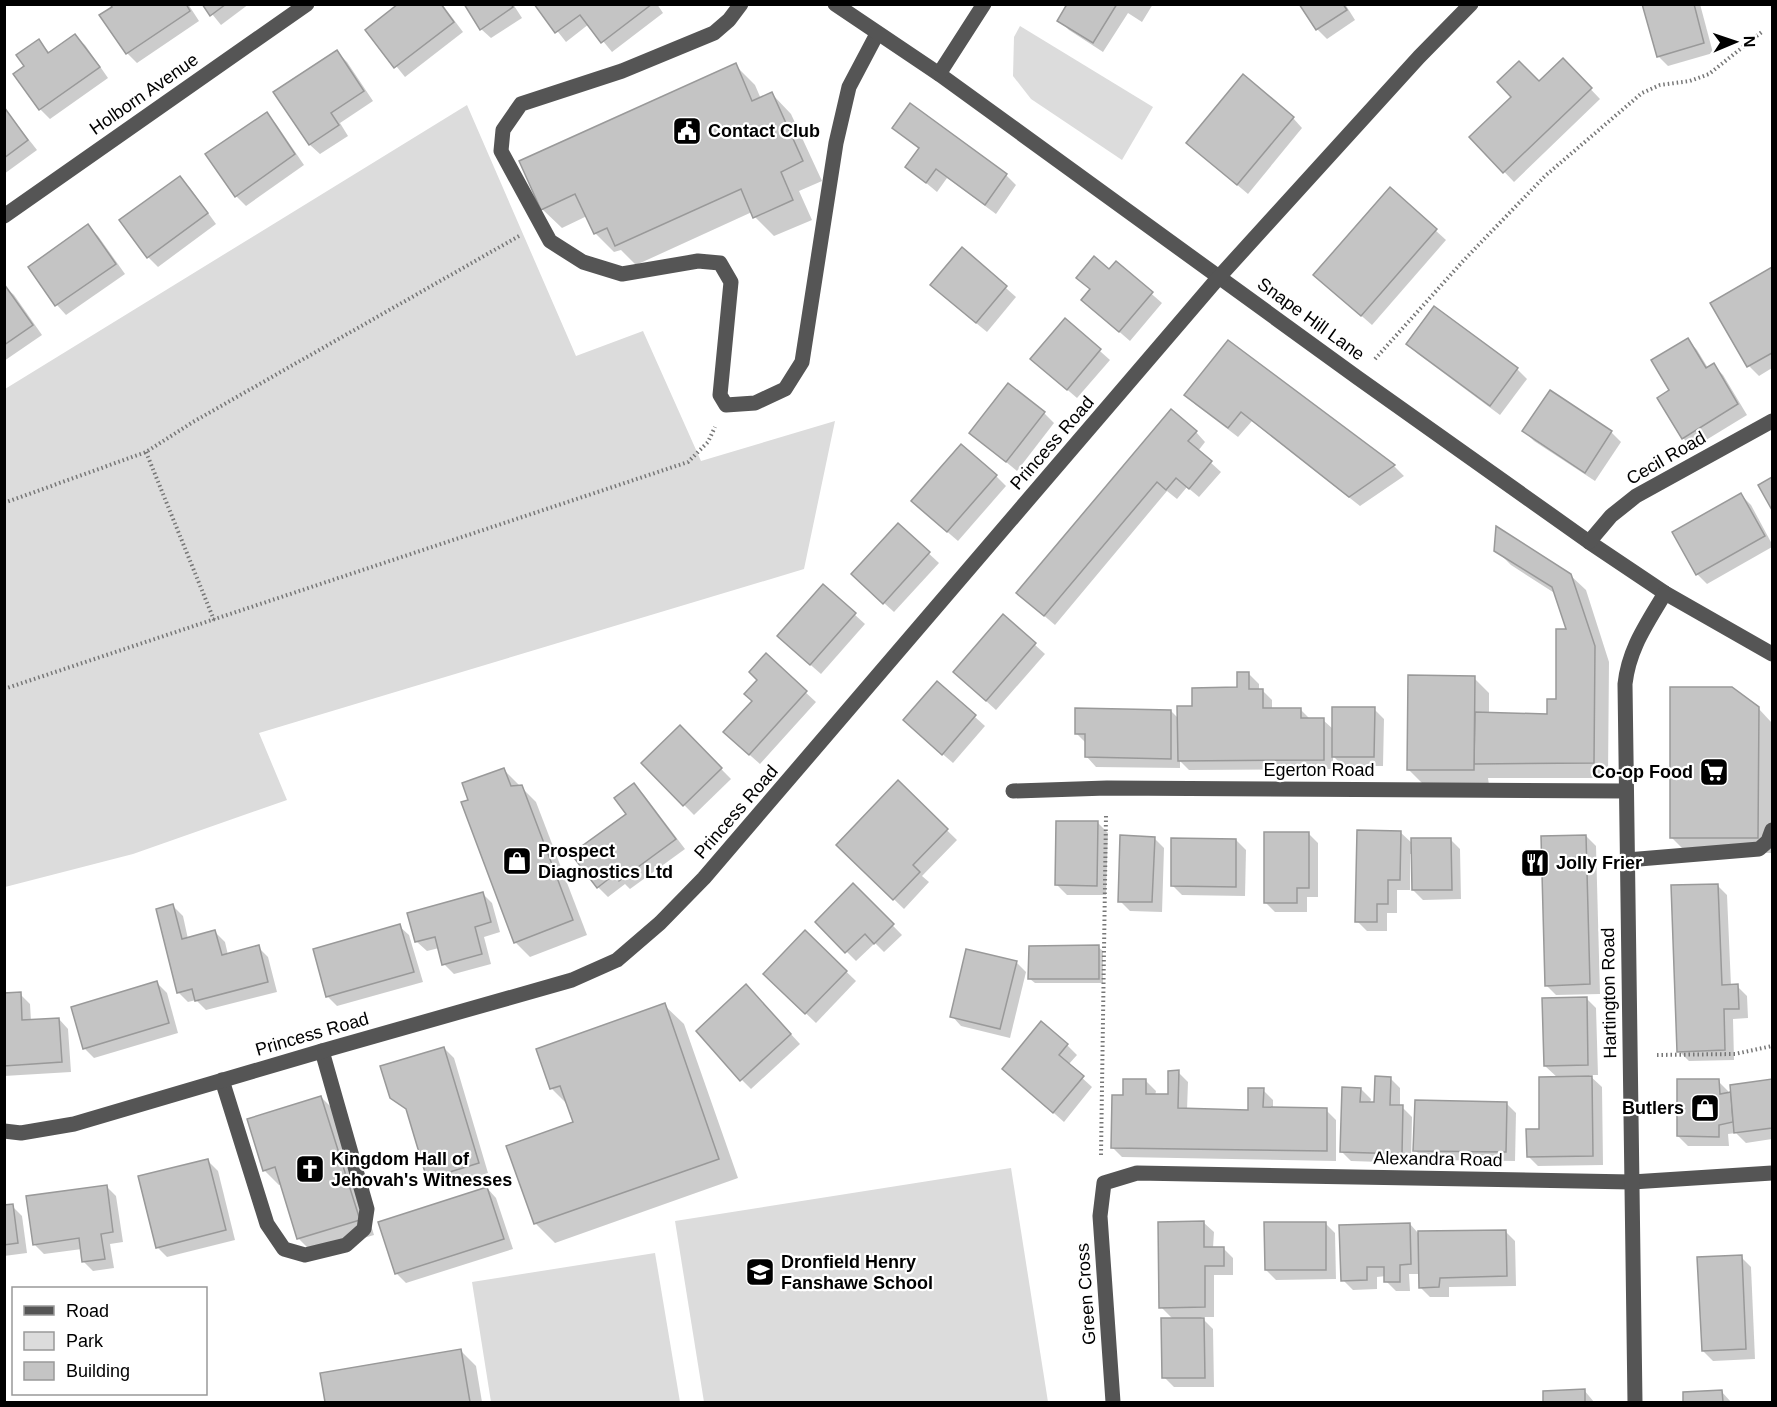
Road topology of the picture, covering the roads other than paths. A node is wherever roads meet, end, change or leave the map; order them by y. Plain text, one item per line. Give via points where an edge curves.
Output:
1 (307, 4) edge
2 (741, 4) edge
3 (835, 4) edge
4 (984, 4) edge
5 (1471, 4) edge
6 (877, 34) junction
7 (939, 75) junction
8 (4, 216) edge
9 (1219, 277) junction
10 (1773, 421) edge
11 (1589, 542) junction
12 (1665, 593) junction
13 (1773, 654) edge
14 (1012, 791) dead end
15 (1625, 791) junction
16 (1773, 830) edge
17 (1627, 860) junction
18 (322, 1051) junction
19 (222, 1080) junction
20 (4, 1131) edge
21 (1773, 1173) edge
22 (1632, 1182) junction
23 (1104, 1183) joint
24 (1113, 1402) edge
25 (1635, 1402) edge

1 - 8 street, Holborn Avenue
2 - 6 street via 714,33 622,71 521,104 503,130 501,151 550,241 583,262 622,274 698,261 720,263 731,282 720,395 726,405 755,403 785,389 801,362 836,143 849,87
3 - 6 street, Snape Hill Lane
4 - 7 street
5 - 9 street, Princess Road
6 - 7 street, Snape Hill Lane
7 - 9 street, Snape Hill Lane
9 - 11 street, Snape Hill Lane
9 - 18 street, Princess Road via 791,778 660,923 617,960 572,980
10 - 11 street, Cecil Road via 1636,496 1611,516
11 - 12 street, Snape Hill Lane
12 - 13 street, Snape Hill Lane
12 - 15 street, Hartington Road via 1627,664
14 - 15 street, Egerton Road
15 - 17 street, Hartington Road
16 - 17 street via 1759,849
17 - 22 street, Hartington Road
18 - 19 street, Princess Road
18 - 19 street via 367,1209 364,1229 346,1245 305,1255 284,1249 267,1224
19 - 20 street, Princess Road via 74,1124 21,1133
21 - 22 street, Alexandra Road
22 - 23 street, Alexandra Road via 1137,1173
22 - 25 street, Hartington Road
23 - 24 street, Green Cross via 1100,1216

